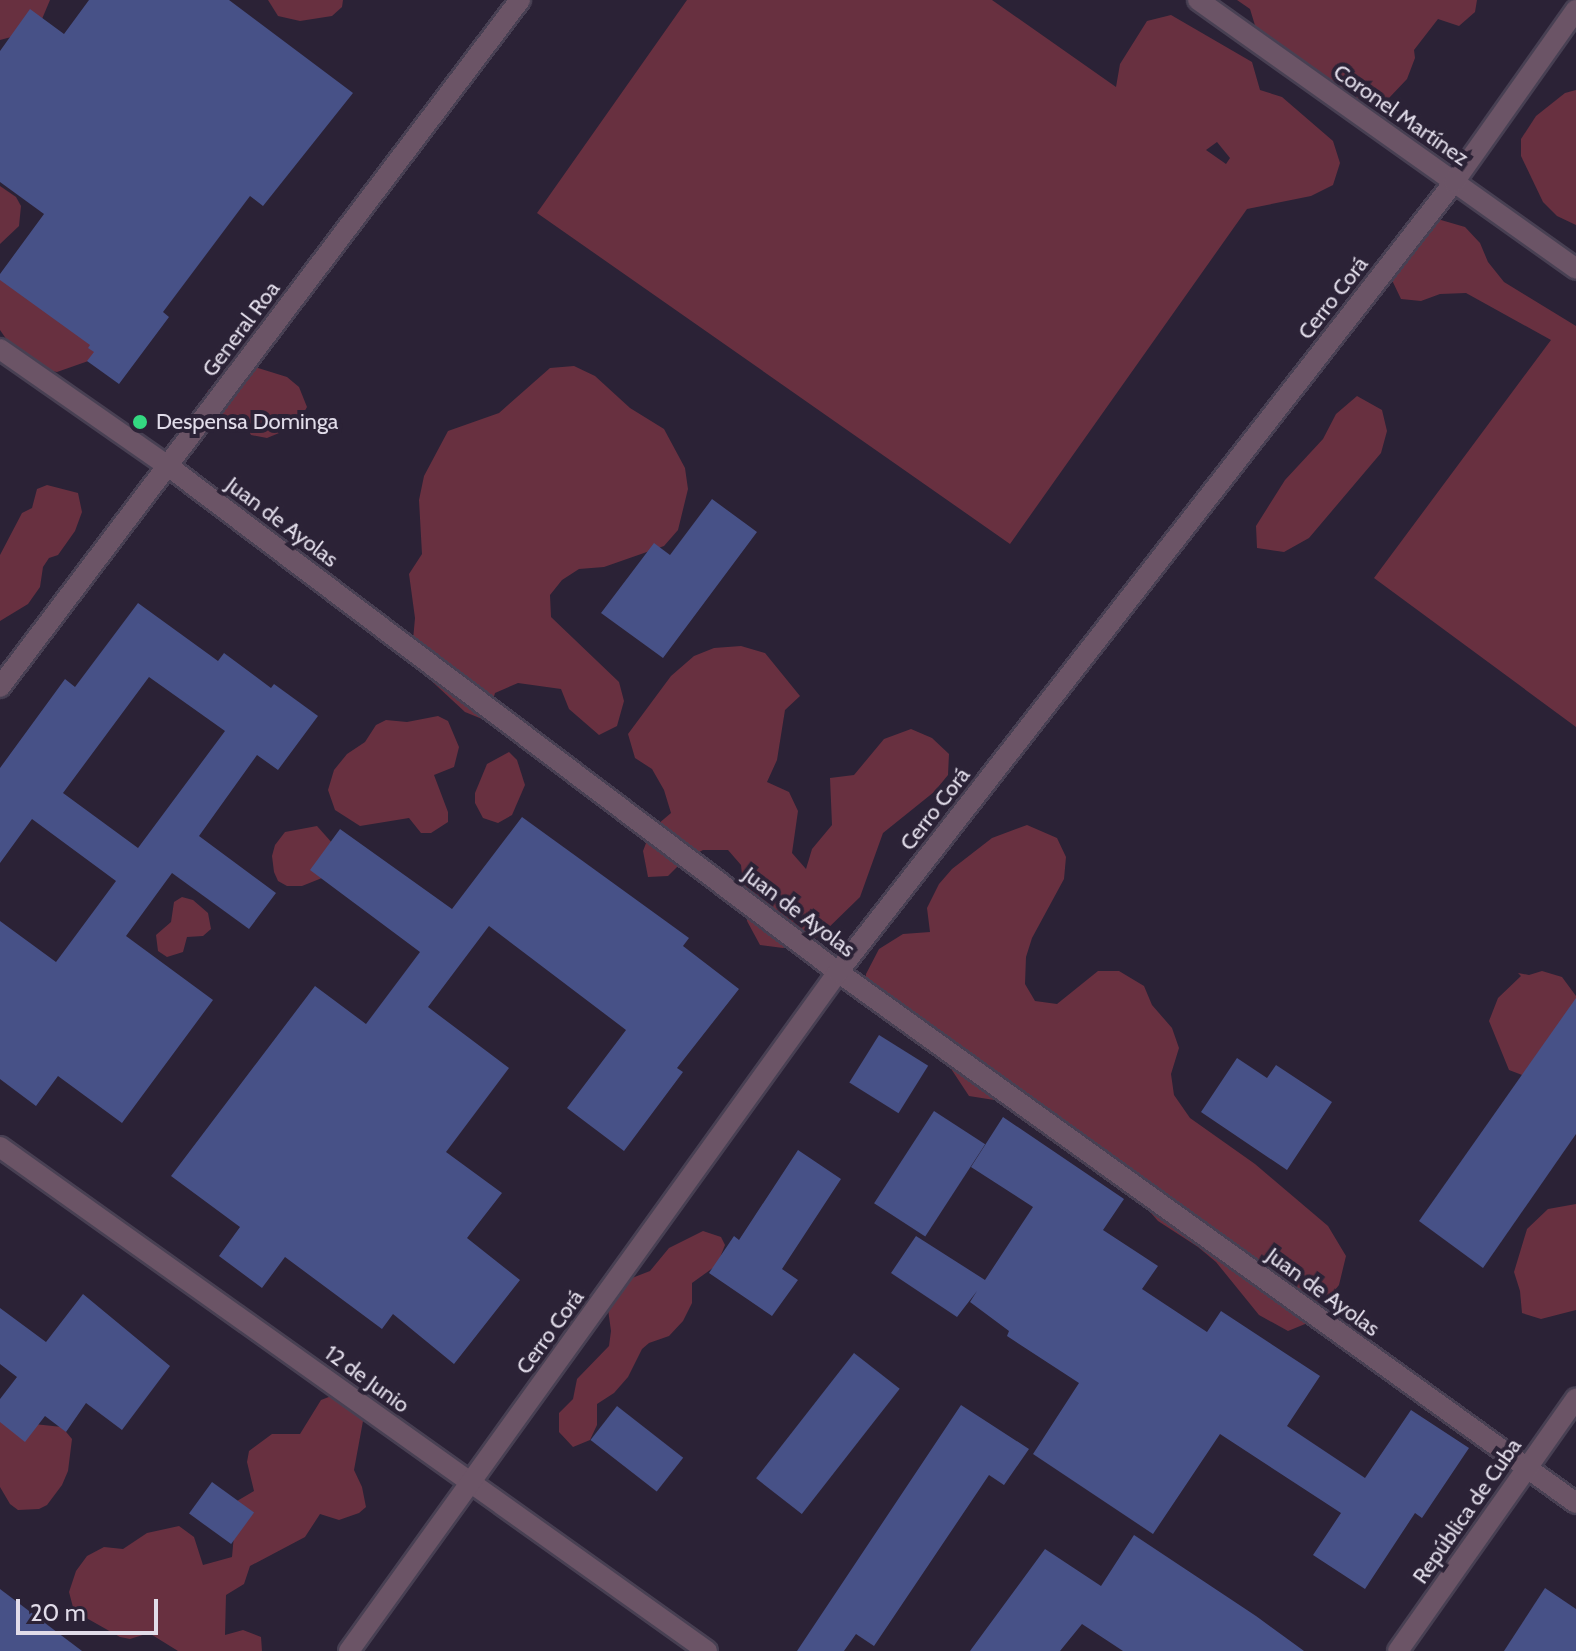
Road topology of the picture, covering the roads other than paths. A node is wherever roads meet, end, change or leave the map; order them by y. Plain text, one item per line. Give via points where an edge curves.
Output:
1 (520, 0) edge
2 (1198, 0) edge
3 (1576, 10) edge
4 (1454, 182) junction
5 (1576, 269) edge
6 (0, 349) edge
7 (168, 466) junction
8 (0, 687) edge
9 (838, 972) junction
10 (0, 1147) edge
11 (1576, 1399) edge
12 (1526, 1467) junction
13 (471, 1483) junction
14 (1576, 1503) edge
15 (349, 1651) edge
16 (707, 1651) edge
17 (1398, 1651) edge

1 - 7 street, General Roa
2 - 4 street, Coronel Martínez
3 - 4 street, Cerro Corá
4 - 5 street, Coronel Martínez
4 - 9 street, Cerro Corá
6 - 7 street, Juan de Ayolas
7 - 8 street, General Roa
7 - 9 street, Juan de Ayolas
9 - 12 street, Juan de Ayolas
9 - 13 street, Cerro Corá
10 - 13 street, 12 de Junio
11 - 12 street, República de Cuba
12 - 14 street, Juan de Ayolas
12 - 17 street, República de Cuba
13 - 15 street, Cerro Corá
13 - 16 street, 12 de Junio

